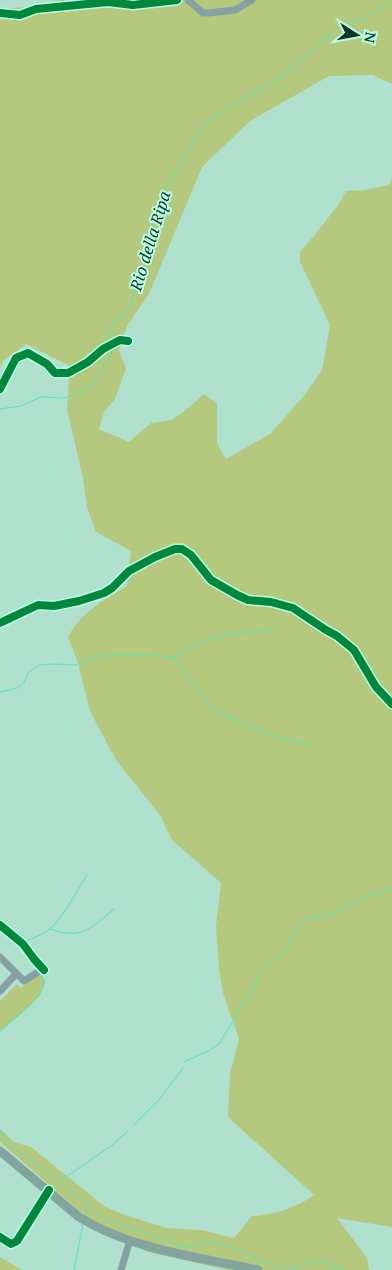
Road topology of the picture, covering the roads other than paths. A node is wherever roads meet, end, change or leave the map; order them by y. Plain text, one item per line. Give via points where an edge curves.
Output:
1 (177, 0) edge
2 (188, 0) edge
3 (252, 0) edge
4 (0, 13) edge
5 (128, 341) dead end
6 (0, 389) edge
7 (0, 624) edge
8 (392, 704) edge
9 (0, 925) edge
10 (0, 956) edge
11 (16, 974) junction
12 (0, 990) edge
13 (0, 1151) edge
14 (49, 1190) junction
15 (0, 1237) edge
16 (130, 1240) junction
17 (121, 1270) edge
18 (258, 1270) edge

1 - 4 street via 133,5 108,2 36,9 20,15
2 - 3 street via 203,13 208,13 235,10
5 - 6 street via 120,340 103,349 68,373 55,373 28,353 16,358
7 - 8 street via 38,605 54,606 104,593 129,571 162,554 182,549 211,580 248,600 293,608 337,636 354,650 376,687
9 - 11 street via 23,944 45,970 26,981
10 - 11 street
11 - 12 street
13 - 14 main road
14 - 15 street via 17,1241 11,1244
14 - 16 main road via 79,1217
16 - 17 street
16 - 18 main road via 168,1252

